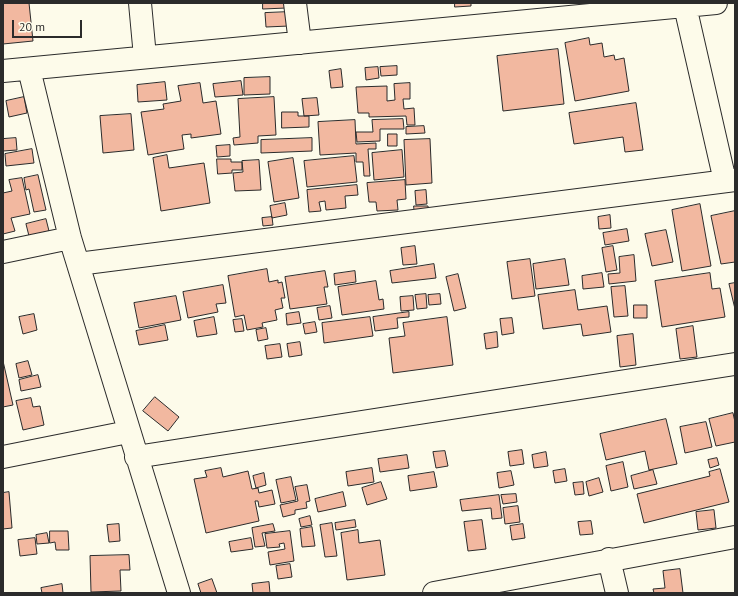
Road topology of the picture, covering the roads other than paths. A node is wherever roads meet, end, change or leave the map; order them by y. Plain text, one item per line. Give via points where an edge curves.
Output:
1 (140, 3) edge
2 (295, 3) edge
3 (716, 3) edge
4 (685, 6) junction
5 (300, 43) junction
6 (145, 57) junction
7 (29, 69) junction
8 (3, 71) edge
9 (730, 181) edge
10 (70, 238) junction
11 (3, 252) edge
12 (78, 264) junction
13 (735, 364) edge
14 (128, 432) junction
15 (3, 457) edge
16 (136, 457) junction
17 (735, 537) edge
18 (610, 559) junction
19 (179, 593) edge
20 (434, 593) edge
21 (617, 593) edge

1 - 6 street
2 - 5 street
3 - 4 street
4 - 5 street
4 - 9 street
5 - 6 street
6 - 7 street
7 - 8 street
7 - 10 street
9 - 12 street
10 - 11 street
10 - 12 street
12 - 14 street
13 - 16 street
14 - 15 street
14 - 16 street
16 - 19 street
17 - 18 street
18 - 20 street
18 - 21 street

